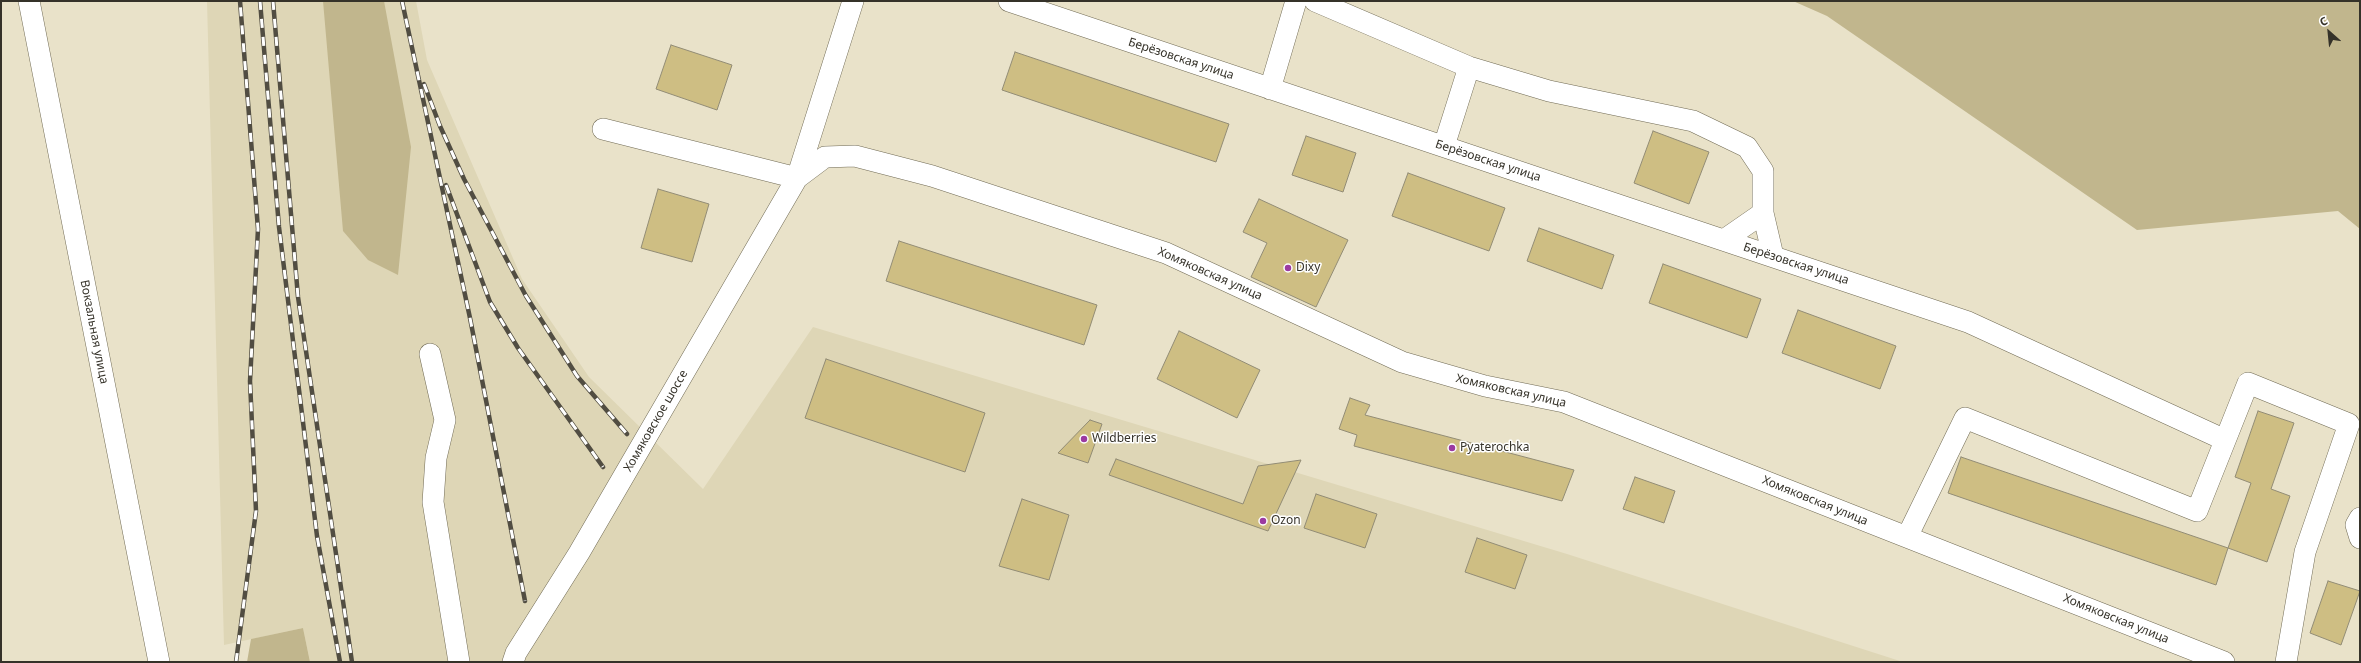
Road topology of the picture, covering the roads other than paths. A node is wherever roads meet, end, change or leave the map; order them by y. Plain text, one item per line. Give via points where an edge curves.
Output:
1 (29, 1) edge
2 (853, 1) edge
3 (1009, 1) edge
4 (1296, 1) edge
5 (1315, 1) edge
6 (1470, 67) junction
7 (1270, 88) junction
8 (603, 129) dead end
9 (1444, 146) junction
10 (797, 178) junction
11 (1763, 213) junction
12 (1724, 240) junction
13 (1773, 256) junction
14 (430, 354) dead end
15 (2354, 424) edge
16 (2225, 440) junction
17 (2360, 518) edge
18 (1907, 537) junction
19 (2360, 538) edge
20 (159, 662) edge
21 (459, 662) edge
22 (513, 662) edge
23 (2224, 662) edge
24 (2286, 662) edge

1 - 20 street, Вокзальная улица
2 - 10 street
3 - 7 street, Берёзовская улица
4 - 7 street
5 - 6 street
6 - 9 street
6 - 11 street via 1549,91 1693,121 1747,147 1763,171
7 - 9 street, Берёзовская улица
8 - 10 street
9 - 12 street, Берёзовская улица
10 - 18 street, Хомяковская улица via 825,157 855,156 939,178 1166,252 1402,362 1485,386 1564,402
10 - 22 street, Хомяковское шоссе
11 - 12 street
11 - 13 street
12 - 13 street, Берёзовская улица
13 - 16 street, Берёзовская улица via 1968,322
14 - 21 street via 445,420 436,458 433,502
15 - 16 street via 2248,383
15 - 24 street via 2305,552
16 - 18 street via 2197,511 1965,418
17 - 19 street via 2356,525
18 - 23 street, Хомяковская улица

